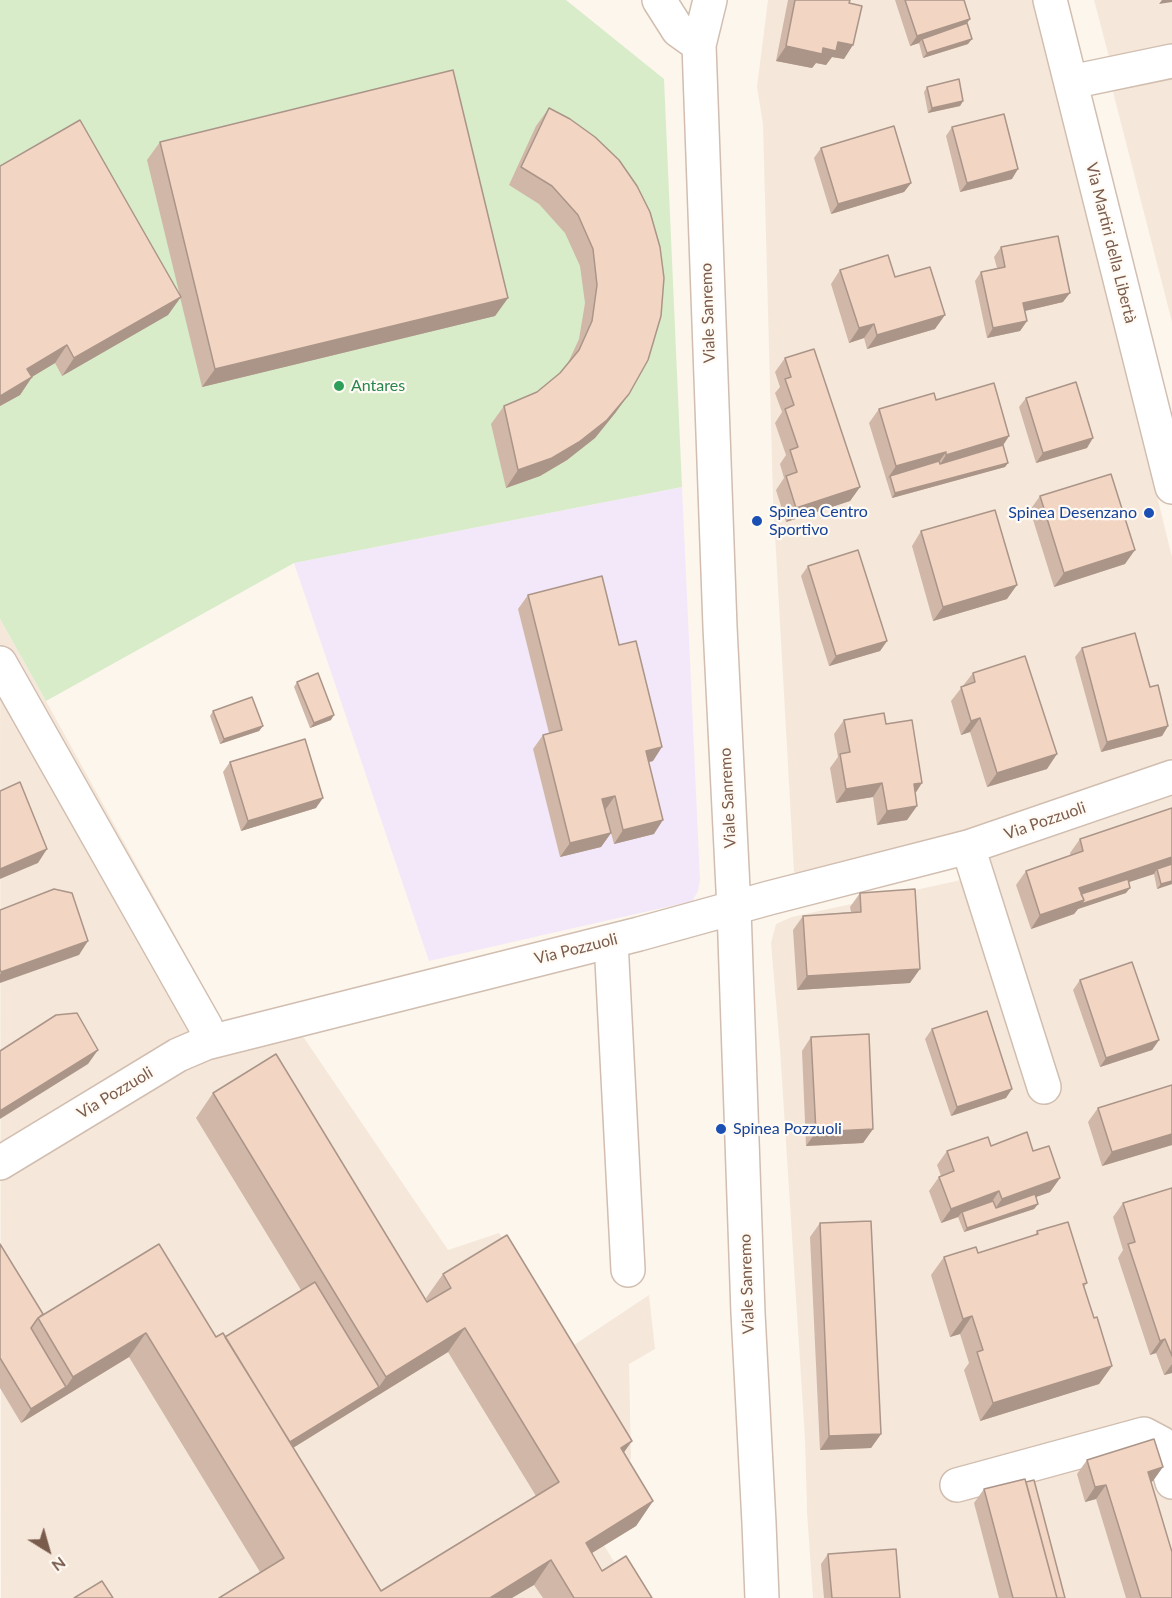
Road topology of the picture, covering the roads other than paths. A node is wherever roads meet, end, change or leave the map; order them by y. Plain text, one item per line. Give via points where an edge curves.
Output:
1 (659, 0) edge
2 (710, 0) edge
3 (1050, 0) edge
4 (699, 45) junction
5 (1172, 61) edge
6 (1071, 82) junction
7 (1172, 487) edge
8 (0, 663) edge
9 (1172, 777) edge
10 (968, 847) junction
11 (734, 909) junction
12 (611, 940) junction
13 (206, 1043) junction
14 (1044, 1087) dead end
15 (0, 1163) edge
16 (628, 1270) dead end
17 (1172, 1482) edge
18 (957, 1485) dead end
19 (762, 1598) edge

1 - 4 street via 678,30
2 - 4 street, Viale Sanremo
3 - 6 street, Via Martiri della Libertà
4 - 11 street, Viale Sanremo
5 - 6 street
6 - 7 street, Via Martiri della Libertà
8 - 13 street via 206,1028
9 - 10 street, Via Pozzuoli
10 - 11 street, Via Pozzuoli
10 - 14 street
11 - 12 street, Via Pozzuoli
11 - 19 street, Viale Sanremo
12 - 13 street, Via Pozzuoli
12 - 16 street
13 - 15 street, Via Pozzuoli via 178,1055
17 - 18 street via 1161,1443 1144,1434

